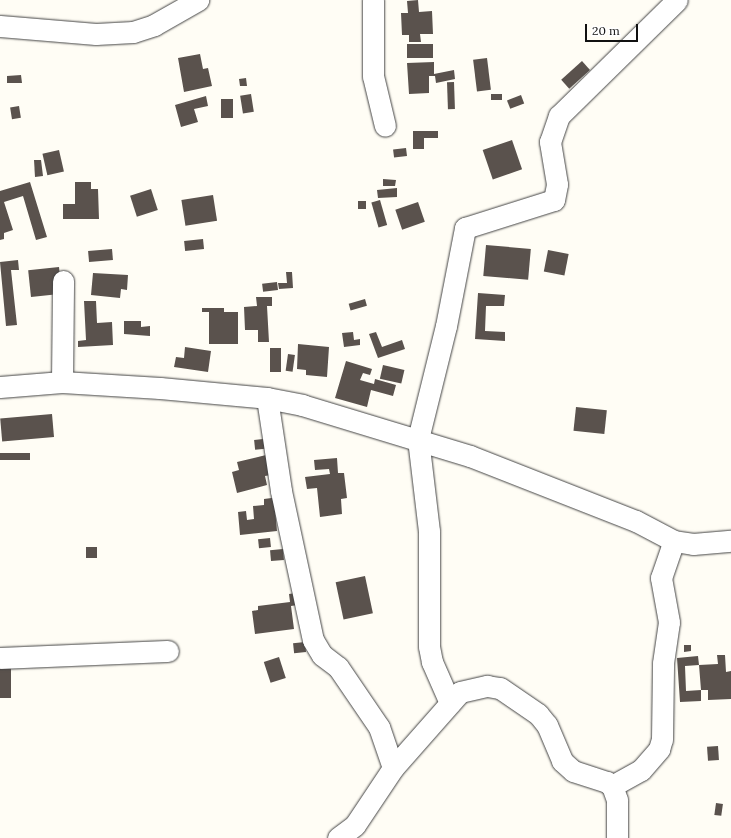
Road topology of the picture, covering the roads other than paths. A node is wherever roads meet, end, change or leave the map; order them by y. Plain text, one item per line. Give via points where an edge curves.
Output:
1 (198, 0) edge
2 (373, 0) edge
3 (667, 2) edge
4 (0, 26) edge
5 (385, 126) dead end
6 (64, 281) dead end
7 (62, 382) junction
8 (0, 387) edge
9 (267, 398) junction
10 (418, 440) junction
11 (674, 541) junction
12 (731, 541) edge
13 (168, 651) dead end
14 (0, 658) edge
15 (450, 703) junction
16 (393, 768) junction
17 (612, 786) junction
18 (338, 838) edge
19 (617, 838) edge

1 - 4 street via 154,25 133,32 96,34
2 - 5 street via 373,76
3 - 10 street via 559,116 550,142 557,184 554,200 465,228 448,318
6 - 7 street
7 - 8 street
7 - 9 street
9 - 10 street via 302,405
9 - 16 street via 281,491 314,640 322,655 338,667 379,727
10 - 11 street via 565,491 636,521
10 - 15 street via 429,531 429,646 432,662
11 - 12 street via 693,544
11 - 17 street via 661,585 670,622 663,663 662,739 659,749 641,770
13 - 14 street
15 - 16 street
15 - 17 street via 460,692 487,686 500,688 538,714 547,725 562,761 573,771 608,782
16 - 18 street via 355,825
17 - 19 street via 617,800

